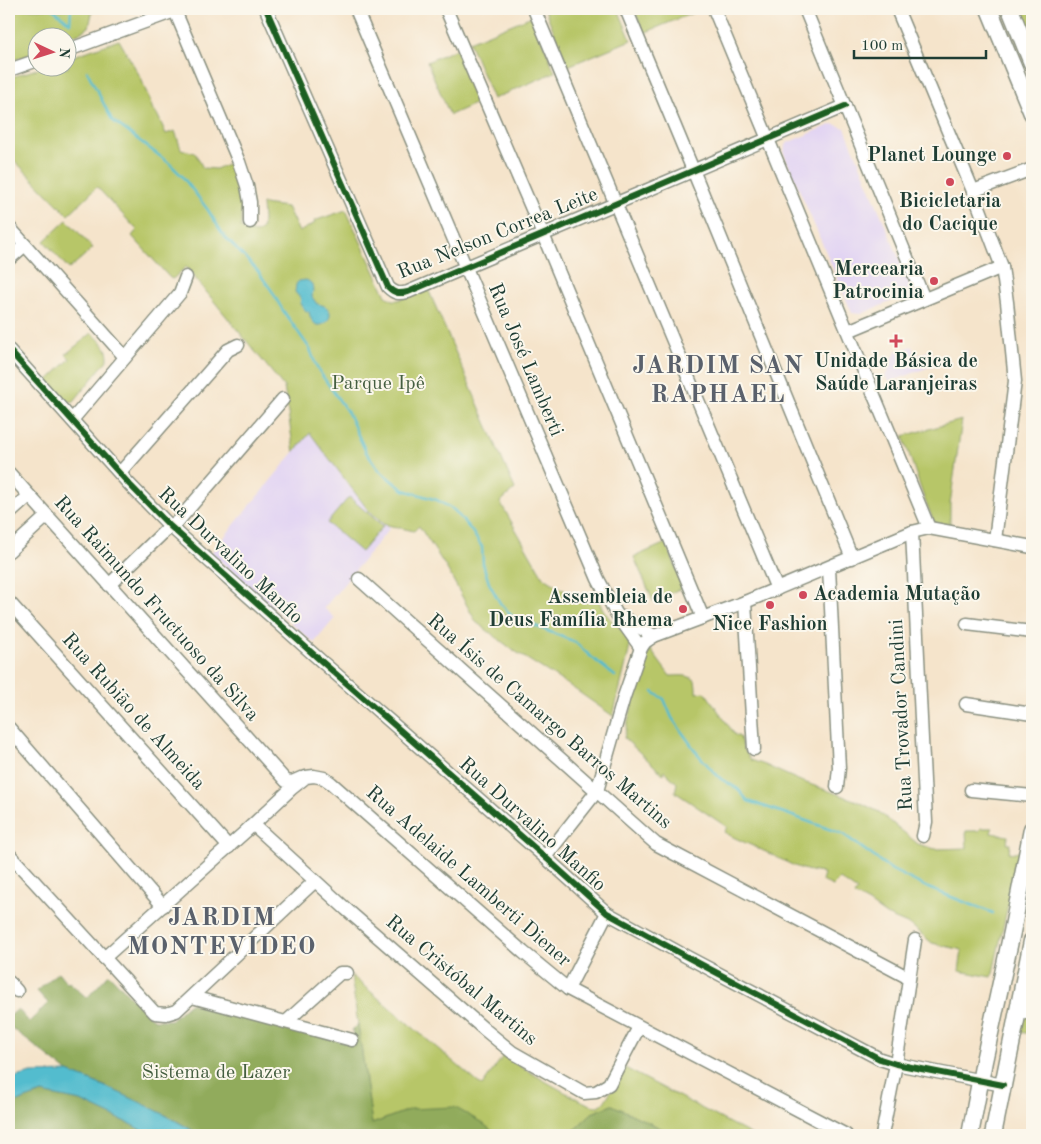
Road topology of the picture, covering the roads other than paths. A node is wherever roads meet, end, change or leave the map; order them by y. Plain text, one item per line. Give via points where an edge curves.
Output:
1 (266, 9) edge
2 (356, 9) edge
3 (446, 9) edge
4 (534, 9) edge
5 (626, 9) edge
6 (714, 9) edge
7 (805, 9) edge
8 (897, 9) edge
9 (989, 9) edge
10 (1010, 9) edge
11 (177, 10) edge
12 (78, 46) edge
13 (28, 63) edge
14 (1032, 63) edge
15 (9, 70) edge
16 (845, 106) junction
17 (1032, 113) edge
18 (768, 139) junction
19 (1032, 169) edge
20 (693, 170) junction
21 (973, 191) junction
22 (615, 203) junction
23 (250, 222) dead end
24 (9, 227) edge
25 (542, 234) junction
26 (25, 245) junction
27 (9, 259) edge
28 (466, 267) junction
29 (1002, 267) junction
30 (186, 277) dead end
31 (924, 299) junction
32 (848, 331) junction
33 (238, 345) dead end
34 (9, 350) edge
35 (125, 357) junction
36 (282, 399) dead end
37 (72, 420) junction
38 (9, 473) edge
39 (120, 473) junction
40 (29, 496) junction
41 (9, 514) edge
42 (47, 516) junction
43 (170, 526) junction
44 (929, 528) junction
45 (912, 532) junction
46 (995, 540) junction
47 (1032, 547) edge
48 (9, 551) edge
49 (852, 558) junction
50 (829, 568) junction
51 (359, 579) dead end
52 (109, 585) junction
53 (777, 589) junction
54 (9, 602) edge
55 (746, 602) junction
56 (616, 613) junction
57 (703, 618) junction
58 (967, 624) dead end
59 (1032, 632) edge
60 (654, 636) junction
61 (641, 648) junction
62 (966, 704) dead end
63 (1032, 714) edge
64 (9, 728) edge
65 (754, 749) dead end
66 (276, 770) junction
67 (306, 776) junction
68 (837, 787) dead end
69 (971, 790) dead end
70 (597, 791) junction
71 (1032, 796) edge
72 (279, 800) junction
73 (254, 825) junction
74 (1032, 829) edge
75 (923, 836) dead end
76 (229, 847) junction
77 (9, 854) edge
78 (545, 857) junction
79 (315, 881) junction
80 (164, 906) junction
81 (606, 913) junction
82 (915, 940) dead end
83 (1032, 941) edge
84 (104, 958) junction
85 (347, 973) dead end
86 (909, 978) junction
87 (568, 989) junction
88 (192, 997) junction
89 (1025, 1012) edge
90 (286, 1022) junction
91 (639, 1027) junction
92 (352, 1040) dead end
93 (896, 1064) junction
94 (980, 1080) junction
95 (1003, 1085) junction
96 (846, 1135) edge
97 (882, 1135) edge
98 (970, 1135) edge
99 (993, 1135) edge

1 - 28 street, Rua Nelson Correa Leite via 388,287 400,294 408,292
2 - 28 street, Rua José Lamberti
3 - 25 street
4 - 22 street
5 - 20 street
6 - 18 street
7 - 16 street
8 - 21 street
9 - 17 main road
10 - 14 main road
11 - 12 street
11 - 23 street via 239,162 250,202
13 - 15 street
16 - 18 street, Rua Nelson Correa Leite
16 - 31 street
18 - 20 street, Rua Nelson Correa Leite
18 - 32 street
19 - 21 street
20 - 22 street, Rua Nelson Correa Leite
20 - 49 street
21 - 29 street
22 - 25 street, Rua Nelson Correa Leite
22 - 53 street
24 - 26 street
25 - 28 street, Rua Nelson Correa Leite
25 - 57 street
26 - 27 street
26 - 35 street
28 - 56 street, Rua José Lamberti via 598,579
29 - 31 street
29 - 46 street via 1015,381
30 - 35 street via 180,292
31 - 32 street
32 - 44 street
33 - 39 street via 228,350
34 - 37 street, Rua Durvalino Manfio
35 - 37 street
36 - 43 street via 178,521
37 - 39 street, Rua Durvalino Manfio
38 - 40 street, Rua Raimundo Fructuoso da Silva
39 - 43 street, Rua Durvalino Manfio
40 - 41 street
40 - 42 street, Rua Raimundo Fructuoso da Silva
42 - 48 street
42 - 52 street, Rua Raimundo Fructuoso da Silva
43 - 52 street
43 - 78 street, Rua Durvalino Manfio
44 - 45 street
44 - 46 street
45 - 49 street
45 - 75 street, Rua Trovador Candini via 926,822
46 - 47 street
49 - 50 street
50 - 53 street
50 - 68 street via 839,768
51 - 70 street, Rua Ísis de Camargo Barros Martins
52 - 66 street, Rua Raimundo Fructuoso da Silva
53 - 55 street
54 - 76 street, Rua Rubião de Almeida
55 - 57 street
55 - 65 street
56 - 60 street
56 - 61 street, Rua José Lamberti
57 - 60 street
58 - 59 street
60 - 61 street
61 - 70 street
62 - 63 street
64 - 80 street
66 - 67 street, Rua Raimundo Fructuoso da Silva via 288,782
66 - 72 street via 282,779
67 - 72 street
67 - 87 street, Rua Adelaide Lamberti Diener via 324,778 331,783
69 - 71 street
70 - 78 street
70 - 86 street, Rua Ísis de Camargo Barros Martins via 656,844
72 - 73 street
73 - 76 street
73 - 79 street, Rua Cristóbal Martins
74 - 94 main road
76 - 80 street
77 - 84 street
78 - 81 street, Rua Durvalino Manfio
79 - 88 street
79 - 91 street, Rua Cristóbal Martins via 512,1052 584,1093 596,1092 609,1084
80 - 84 street
81 - 87 street
81 - 93 street, Rua Durvalino Manfio via 872,1055
82 - 86 street
83 - 89 main road
84 - 88 street via 154,1013 176,1011
85 - 90 street via 340,973
86 - 93 street
87 - 91 street, Rua Adelaide Lamberti Diener
88 - 90 street
89 - 95 main road
90 - 92 street
91 - 96 street, Rua Adelaide Lamberti Diener
93 - 94 street, Rua Durvalino Manfio
93 - 97 street
94 - 95 street, Rua Durvalino Manfio
94 - 98 main road
95 - 99 main road

